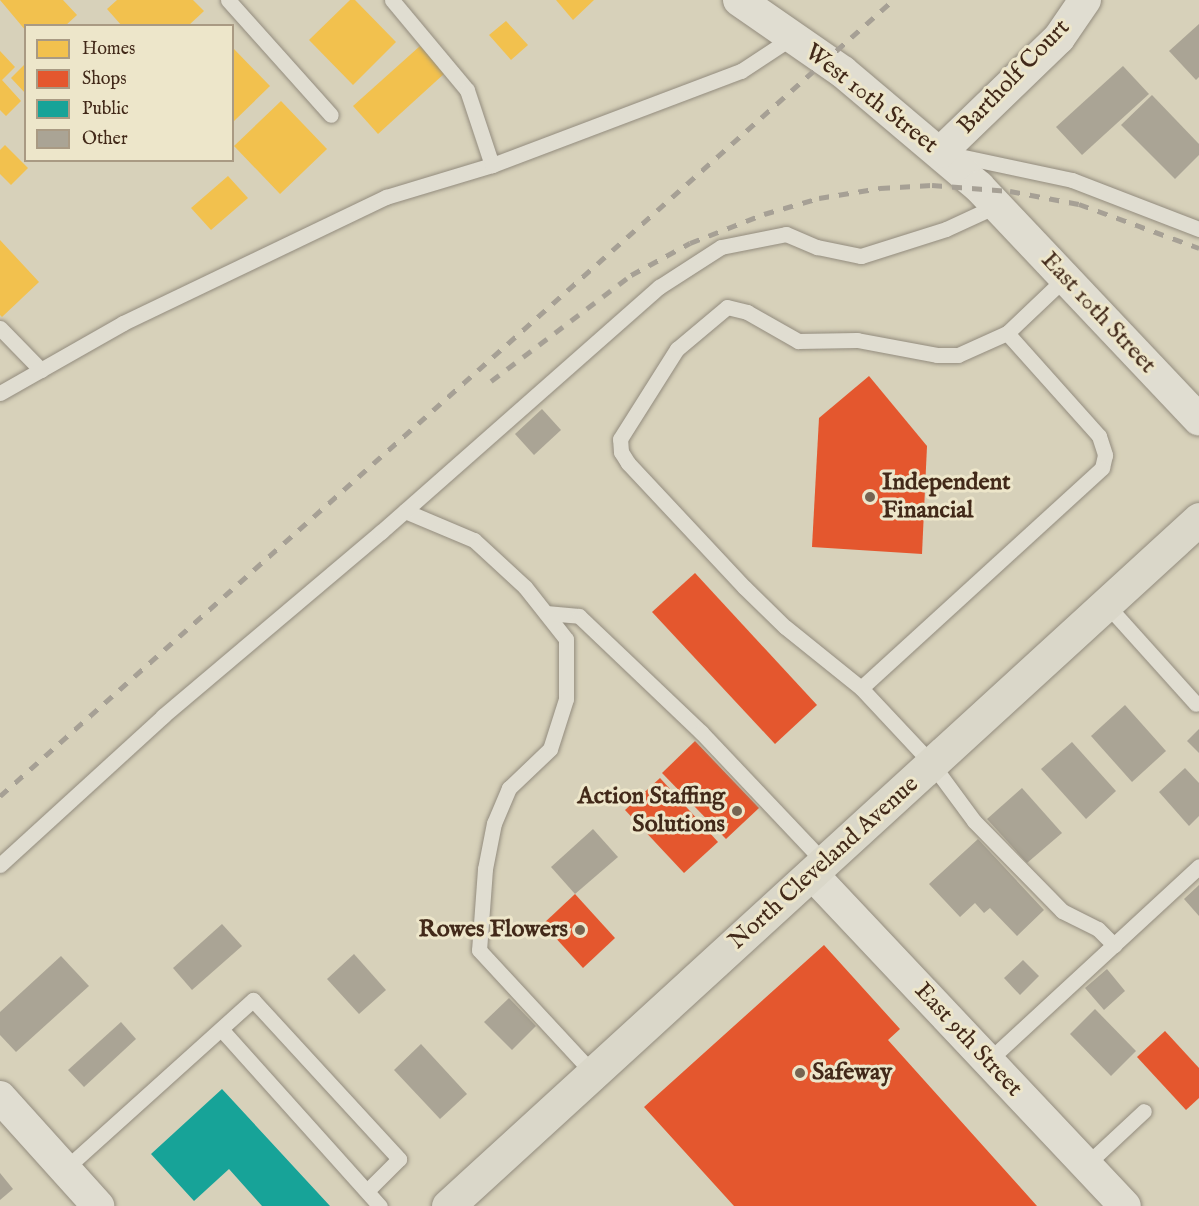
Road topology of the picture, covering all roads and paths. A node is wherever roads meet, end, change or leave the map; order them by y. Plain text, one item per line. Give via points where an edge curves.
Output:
1 (228, 0) edge
2 (392, 0) edge
3 (739, 0) edge
4 (1085, 0) edge
5 (791, 38) junction
6 (331, 115) dead end
7 (941, 152) junction
8 (492, 165) junction
9 (998, 205) junction
10 (1199, 229) edge
11 (1065, 278) junction
12 (0, 328) edge
13 (1007, 333) junction
14 (40, 370) junction
15 (0, 393) edge
16 (1199, 420) edge
17 (405, 511) junction
18 (1199, 519) edge
19 (1107, 605) junction
20 (546, 613) junction
21 (861, 688) junction
22 (1196, 704) dead end
23 (932, 764) junction
24 (0, 865) edge
25 (1199, 866) edge
26 (818, 868) junction
27 (1114, 945) junction
28 (221, 1029) junction
29 (988, 1061) junction
30 (592, 1072) junction
31 (0, 1097) edge
32 (1144, 1111) dead end
33 (1086, 1165) junction
34 (65, 1169) junction
35 (366, 1191) junction
36 (98, 1206) edge
37 (380, 1206) edge
38 (448, 1206) edge
39 (1125, 1206) edge

1 - 6 lane
2 - 8 lane via 467,90
3 - 5 street, West 10th Street
4 - 7 street, Bartholf Court via 1059,38
5 - 7 street, West 10th Street via 843,72
5 - 8 lane via 741,71
7 - 9 street, West 10th Street
7 - 10 lane via 1072,180
8 - 14 lane via 386,197 123,323
9 - 11 street, East 10th Street
9 - 17 lane via 946,229 861,256 817,247 786,234 721,247 659,287
11 - 13 lane
11 - 16 street, East 10th Street
12 - 14 lane
13 - 21 lane via 1099,436 1105,455 1102,468
13 - 21 lane via 958,355 938,355 857,340 798,341 747,312 727,307 677,349 620,439 621,452 628,463 744,587 784,627
14 - 15 lane
17 - 20 lane via 474,540 525,587
17 - 24 lane via 163,716
18 - 19 highway, North Cleveland Avenue
19 - 22 lane
19 - 23 highway, North Cleveland Avenue
20 - 26 lane via 579,616 701,732
20 - 30 lane via 566,639 566,699 550,749 509,788 494,823 485,870 479,950
21 - 23 lane
23 - 26 highway, North Cleveland Avenue
23 - 27 lane via 974,821 1062,911 1098,929
25 - 27 lane
26 - 29 street, East 9th Street
26 - 30 highway, North Cleveland Avenue
27 - 29 lane
28 - 34 lane
28 - 35 lane
28 - 35 lane via 253,1000 399,1159
29 - 33 street, East 9th Street
30 - 38 highway, North Cleveland Avenue
31 - 34 street
32 - 33 lane
33 - 39 street, East 9th Street
34 - 36 street
35 - 37 lane

